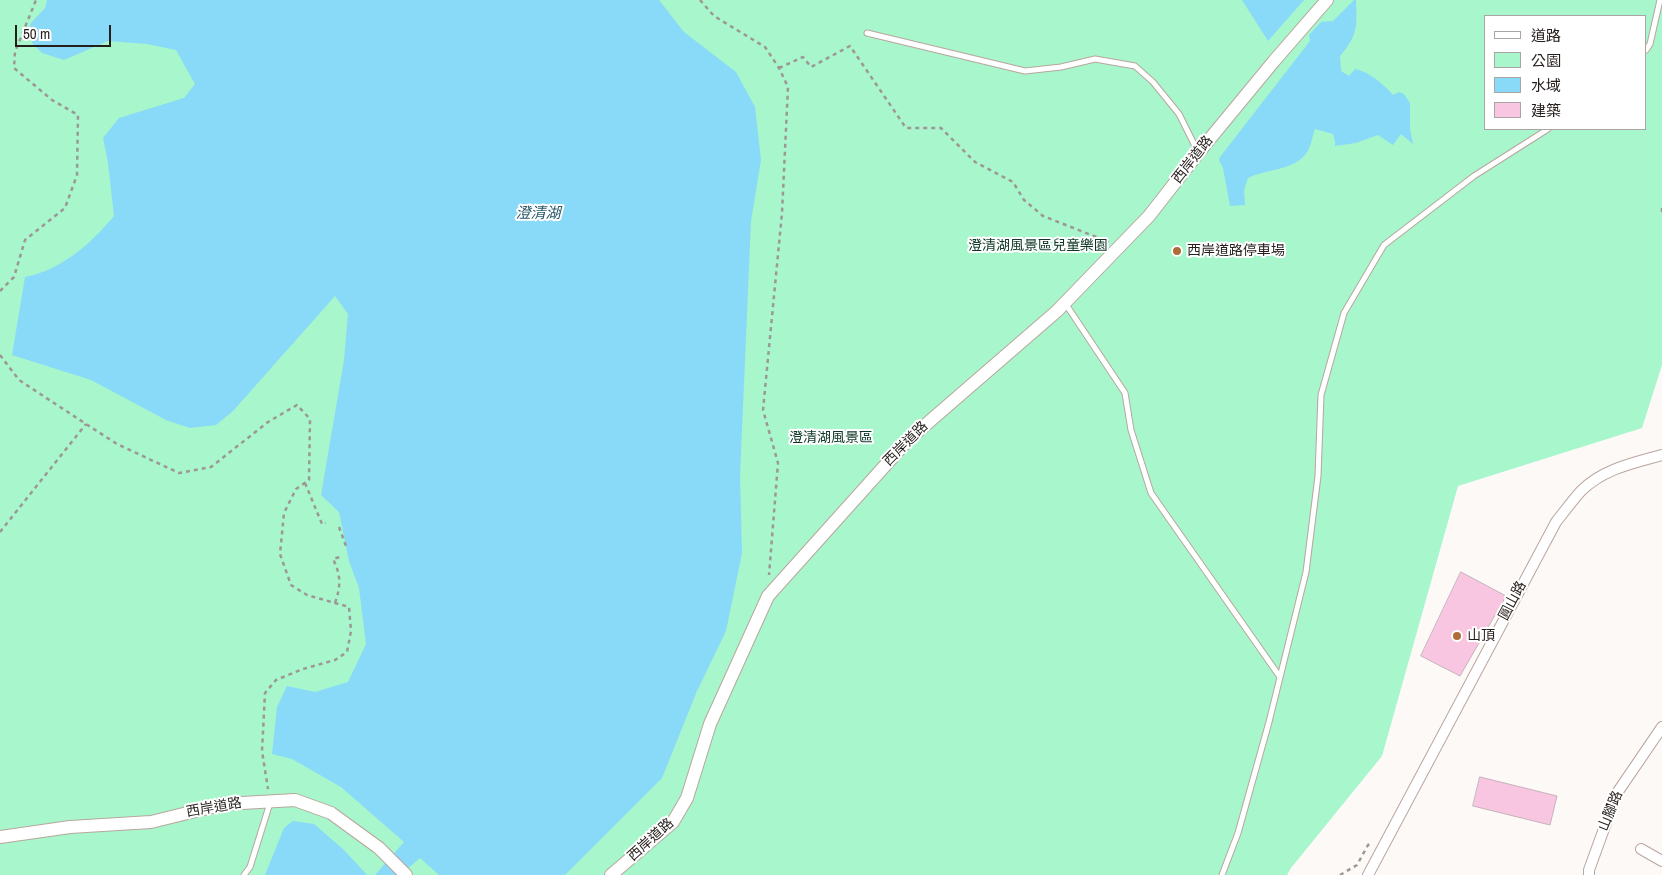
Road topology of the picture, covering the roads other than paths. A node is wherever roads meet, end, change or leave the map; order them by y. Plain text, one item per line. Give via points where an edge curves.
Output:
1 (1327, 0) edge
2 (1660, 0) edge
3 (868, 33) dead end
4 (1647, 48) edge
5 (1546, 130) edge
6 (1198, 152) junction
7 (1065, 302) junction
8 (1662, 455) edge
9 (1280, 677) junction
10 (1662, 727) edge
11 (270, 800) junction
12 (0, 837) edge
13 (1641, 849) dead end
14 (1662, 860) edge
15 (244, 875) edge
16 (406, 875) edge
17 (612, 875) edge
18 (1222, 875) edge
19 (1368, 875) edge
20 (1590, 875) edge

1 - 6 street, 西岸道路
2 - 4 lane
3 - 6 lane via 1025,71 1095,59 1135,66 1179,114
5 - 9 lane via 1474,176 1384,245 1344,313 1322,395 1318,476 1306,572
6 - 7 street, 西岸道路 via 1149,216
7 - 9 lane via 1125,393 1131,430 1151,493
7 - 17 street, 西岸道路 via 908,440 768,596 710,724 687,798 673,822
8 - 19 street, 圓山路 via 1602,475 1581,491 1556,522
9 - 18 lane via 1238,833
10 - 20 street, 山腳路 via 1617,793 1589,870
11 - 12 street, 西岸道路 via 224,804 151,822 70,827
11 - 15 lane via 250,867
11 - 16 street, 西岸道路 via 295,800 331,813 379,848
13 - 14 street

